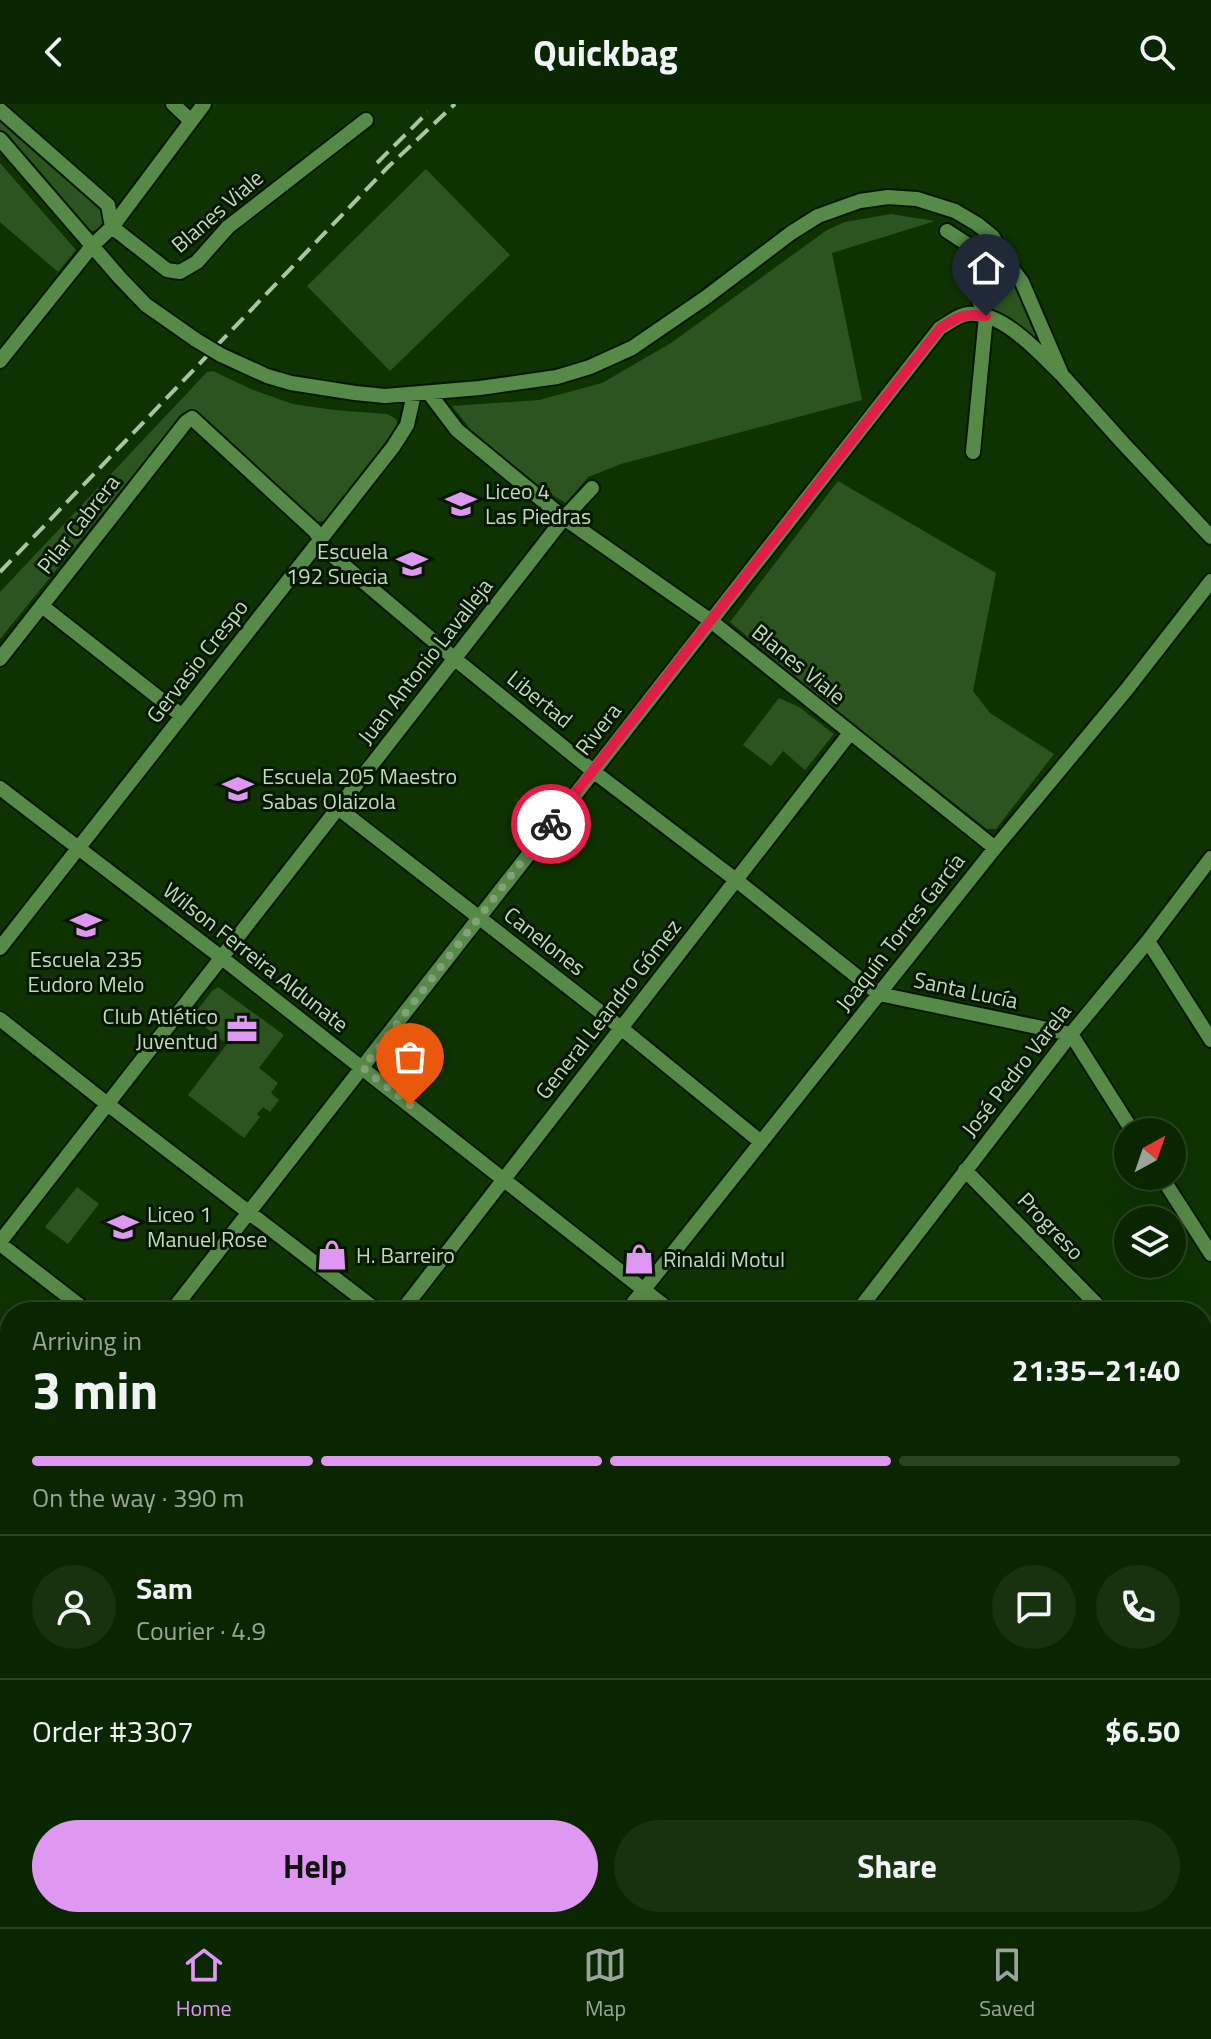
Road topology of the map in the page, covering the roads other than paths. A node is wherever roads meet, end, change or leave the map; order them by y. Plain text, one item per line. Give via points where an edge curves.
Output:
1 (173, 104) edge
2 (204, 104) edge
3 (0, 110) edge
4 (366, 120) dead end
5 (191, 121) junction
6 (0, 139) edge
7 (112, 227) junction
8 (947, 231) dead end
9 (92, 246) junction
10 (986, 316) junction
11 (0, 361) edge
12 (1062, 375) junction
13 (421, 393) junction
14 (192, 418) joint
15 (973, 452) dead end
16 (592, 488) dead end
17 (564, 518) junction
18 (1211, 537) edge
19 (320, 540) junction
20 (1211, 581) edge
21 (42, 606) junction
22 (711, 621) junction
23 (0, 659) edge
24 (455, 659) junction
25 (182, 716) junction
26 (850, 733) junction
27 (593, 771) junction
28 (0, 788) edge
29 (338, 808) junction
30 (78, 848) junction
31 (995, 848) junction
32 (1211, 858) edge
33 (736, 880) junction
34 (479, 917) junction
35 (1148, 941) junction
36 (0, 948) edge
37 (222, 958) junction
38 (879, 994) junction
39 (0, 1019) edge
40 (621, 1028) junction
41 (1071, 1034) junction
42 (1211, 1040) edge
43 (363, 1068) junction
44 (106, 1103) junction
45 (1124, 1118) edge
46 (761, 1142) junction
47 (965, 1170) junction
48 (503, 1181) junction
49 (1170, 1190) edge
50 (249, 1213) junction
51 (0, 1243) edge
52 (1211, 1254) edge
53 (644, 1289) junction
54 (75, 1302) edge
55 (179, 1302) edge
56 (366, 1302) edge
57 (409, 1302) edge
58 (634, 1302) edge
59 (660, 1302) edge
60 (865, 1302) edge
61 (1094, 1302) edge

1 - 5 street
2 - 5 street
3 - 7 street, Blanes Viale via 108,205
4 - 7 street, Blanes Viale via 228,227 197,262 180,272 167,270
5 - 7 street
6 - 9 street
7 - 9 street
8 - 10 street via 967,244 979,263 979,300
9 - 11 street
9 - 13 street, bridge via 146,305 221,355 267,376 355,393
10 - 12 street via 1022,337
10 - 15 street
10 - 22 street, Rivera via 957,317 940,328
12 - 13 street via 1022,282 993,237 955,211 888,197 818,216 657,332 611,358 537,381
12 - 18 street
13 - 17 street, Blanes Viale via 457,430
13 - 19 street, Gervasio Crespo via 393,447
14 - 19 street, Libertad
14 - 21 street, Pilar Cabrera
16 - 17 street, Juan Antonio Lavalleja
17 - 22 street, Blanes Viale
17 - 24 street, Juan Antonio Lavalleja
19 - 24 street, Libertad
19 - 25 street, Gervasio Crespo
20 - 31 street, Joaquín Torres García
21 - 23 street, Pilar Cabrera
21 - 25 street
22 - 26 street, Blanes Viale
22 - 27 street, Rivera
24 - 27 street, Libertad
24 - 29 street, Juan Antonio Lavalleja
25 - 30 street, Gervasio Crespo
26 - 31 street, Blanes Viale
26 - 33 street, General Leandro Gómez
27 - 33 street, Libertad
27 - 34 street, Rivera
28 - 30 street, Wilson Ferreira Aldunate
29 - 34 street, Canelones
29 - 37 street, Juan Antonio Lavalleja
30 - 36 street, Gervasio Crespo
30 - 37 street, Wilson Ferreira Aldunate
31 - 38 street, Joaquín Torres García
32 - 35 street, José Pedro Varela
33 - 38 street, Libertad
33 - 40 street, General Leandro Gómez
34 - 40 street, Canelones
34 - 43 street, Rivera
35 - 41 street, José Pedro Varela
35 - 42 street
37 - 43 street, Wilson Ferreira Aldunate
37 - 44 street, Juan Antonio Lavalleja
38 - 41 street, Santa Lucía
38 - 46 street, Joaquín Torres García
39 - 44 street
40 - 46 street, Canelones
40 - 48 street, General Leandro Gómez
41 - 45 street
41 - 47 street, José Pedro Varela
43 - 48 street, Wilson Ferreira Aldunate
43 - 50 street, Rivera
44 - 50 street
44 - 51 street, Juan Antonio Lavalleja
46 - 53 street, Joaquín Torres García
47 - 60 street, José Pedro Varela
47 - 61 street, Progreso
48 - 53 street, Wilson Ferreira Aldunate
48 - 57 street, General Leandro Gómez
49 - 52 street
50 - 55 street, Rivera
50 - 56 street
51 - 54 street
53 - 58 street, Joaquín Torres García
53 - 59 street, Wilson Ferreira Aldunate

